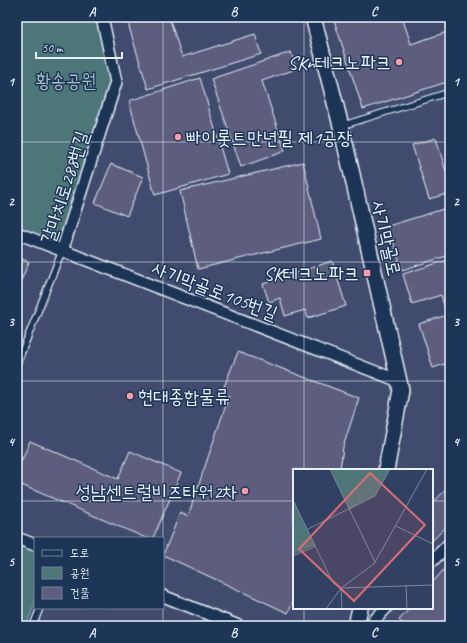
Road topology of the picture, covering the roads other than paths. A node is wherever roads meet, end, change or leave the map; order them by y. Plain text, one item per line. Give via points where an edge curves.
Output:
1 (102, 17) edge
2 (313, 17) edge
3 (450, 92) edge
4 (341, 126) junction
5 (17, 233) edge
6 (62, 251) junction
7 (17, 364) edge
8 (399, 381) junction
9 (386, 469) edge
10 (17, 538) edge
11 (450, 543) edge
12 (34, 545) edge
13 (433, 560) edge
14 (164, 596) edge
15 (40, 609) edge
16 (360, 609) edge
17 (385, 609) edge
18 (33, 626) edge
19 (239, 626) edge
20 (356, 626) edge
21 (369, 626) edge

1 - 6 street, 갈마치로288번길 via 116,82
2 - 4 street, 사기막골로
3 - 4 lane
4 - 8 street, 사기막골로
5 - 6 street, 사기막골로105번길
6 - 7 lane, 갈마치로288번길
6 - 8 street, 사기막골로105번길
8 - 9 street, 사기막골로 via 401,390
10 - 12 street
11 - 13 street
14 - 19 street
15 - 18 lane
16 - 20 street
17 - 21 street

